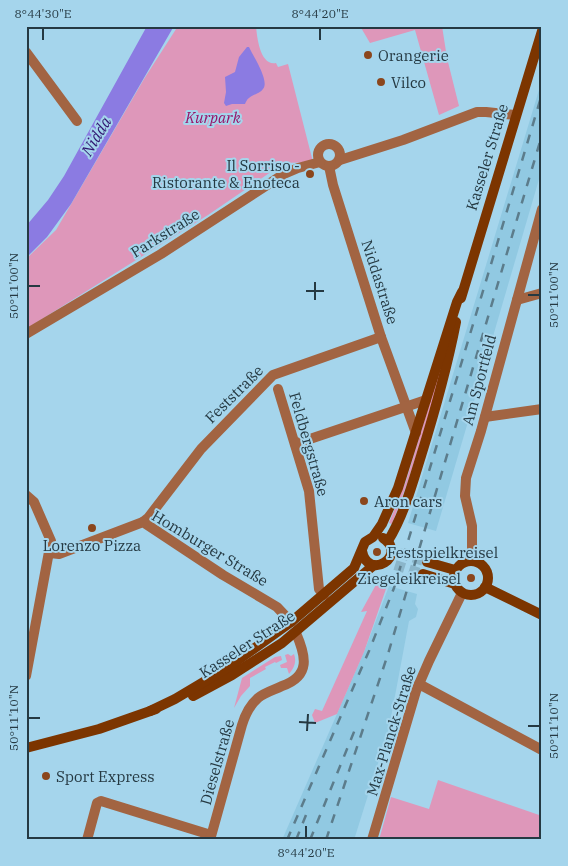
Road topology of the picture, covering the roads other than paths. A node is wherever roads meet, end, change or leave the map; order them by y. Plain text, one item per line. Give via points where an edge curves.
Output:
1 (542, 31) edge
2 (26, 52) edge
3 (515, 115) junction
4 (77, 122) dead end
5 (340, 160) junction
6 (325, 164) junction
7 (542, 210) edge
8 (462, 292) junction
9 (542, 293) edge
10 (517, 300) junction
11 (26, 334) edge
12 (381, 337) junction
13 (278, 389) dead end
14 (426, 400) junction
15 (406, 406) junction
16 (542, 410) edge
17 (485, 417) junction
18 (416, 433) junction
19 (295, 444) junction
20 (26, 495) edge
21 (143, 522) junction
22 (373, 537) junction
23 (392, 548) junction
24 (362, 551) junction
25 (50, 553) junction
26 (472, 561) junction
27 (427, 562) tunnel mouth
28 (374, 565) junction
29 (455, 570) junction
30 (423, 574) tunnel mouth
31 (455, 584) junction
32 (486, 586) junction
33 (462, 593) junction
34 (324, 595) junction
35 (542, 615) edge
36 (291, 622) junction
37 (296, 633) junction
38 (26, 676) edge
39 (419, 684) junction
40 (150, 711) junction
41 (26, 748) edge
42 (542, 750) edge
43 (211, 838) edge
44 (86, 840) edge
45 (372, 840) edge

1 - 3 main road, Kasseler Straße
2 - 4 street
3 - 5 street via 477,112
3 - 8 main road, Kasseler Straße
5 - 6 street via 336,164
5 - 6 street via 339,149 327,144 318,153
6 - 11 street, Parkstraße via 298,168 284,174 160,254
6 - 12 street, Niddastraße
7 - 10 street, Am Sportfeld
8 - 14 main road, Kasseler Straße via 456,302
8 - 23 main road, Kasseler Straße via 438,399 395,529
9 - 10 street
10 - 17 street, Am Sportfeld
12 - 15 street, Niddastraße
12 - 21 street, Feststraße via 273,375 201,449
13 - 19 street, Feldbergstraße
14 - 15 street
14 - 18 main road, Kasseler Straße
15 - 18 street, Niddastraße
15 - 19 street
16 - 17 street
17 - 26 street, Am Sportfeld via 466,478 465,496 472,526
18 - 22 main road, Kasseler Straße via 398,488
19 - 34 street, Feldbergstraße via 309,491 319,589
20 - 25 street via 34,502 50,536
21 - 25 street, Homburger Straße via 59,554
21 - 36 street, Homburger Straße via 277,607
22 - 23 main road via 378,536
22 - 24 main road, Kasseler Straße via 365,542
23 - 28 main road, Kasseler Straße via 391,563
24 - 28 main road via 366,560
24 - 34 main road, Kasseler Straße via 354,568
25 - 38 street
26 - 29 main road
26 - 32 main road via 484,567 488,580
27 - 29 main road
28 - 37 main road, Kasseler Straße
29 - 31 main road
30 - 31 main road
31 - 33 main road
32 - 33 main road via 478,594
32 - 35 main road
33 - 39 street, Max-Planck-Straße
34 - 36 main road, Kasseler Straße
36 - 37 main road
36 - 40 main road, Kasseler Straße via 217,675
37 - 40 main road, Kasseler Straße via 219,682
37 - 43 street, Dieselstraße via 304,653 303,669 296,680 258,698 248,712
39 - 42 street
39 - 45 street, Max-Planck-Straße
40 - 41 main road, Kasseler Straße
43 - 44 street via 101,801 97,803

